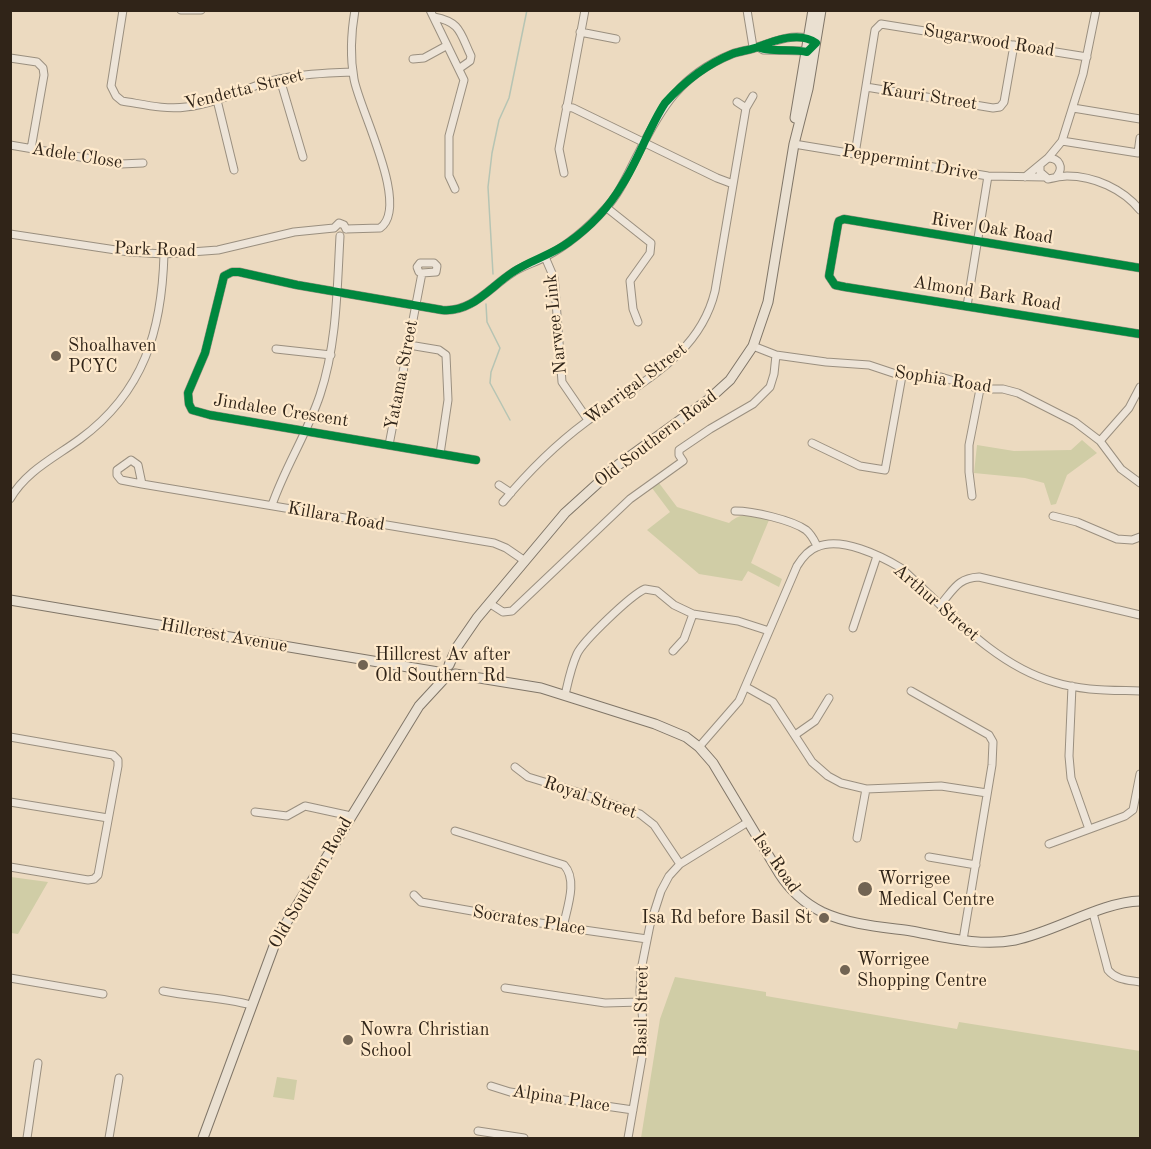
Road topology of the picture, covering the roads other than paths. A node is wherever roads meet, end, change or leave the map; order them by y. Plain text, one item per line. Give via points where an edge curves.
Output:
1 (123, 10) edge
2 (181, 10) edge
3 (201, 10) edge
4 (355, 10) edge
5 (585, 10) edge
6 (747, 10) edge
7 (813, 10) edge
8 (821, 10) edge
9 (1096, 10) edge
10 (432, 14) edge
11 (580, 32) junction
12 (616, 39) dead end
13 (812, 40) junction
14 (1014, 45) junction
15 (446, 46) junction
16 (756, 47) junction
17 (807, 52) junction
18 (1087, 57) junction
19 (10, 58) edge
20 (413, 59) dead end
21 (460, 68) junction
22 (353, 72) junction
23 (280, 80) junction
24 (866, 87) junction
25 (753, 96) dead end
26 (217, 100) junction
27 (738, 102) dead end
28 (566, 107) junction
29 (746, 108) junction
30 (1073, 108) junction
31 (1140, 119) edge
32 (1140, 138) edge
33 (644, 142) junction
34 (1061, 142) junction
35 (794, 144) junction
36 (10, 145) edge
37 (31, 149) junction
38 (855, 154) junction
39 (303, 157) dead end
40 (1048, 158) junction
41 (143, 163) dead end
42 (1060, 164) junction
43 (1040, 165) junction
44 (234, 170) dead end
45 (564, 173) dead end
46 (988, 176) junction
47 (1057, 176) junction
48 (1025, 177) junction
49 (1045, 177) junction
50 (1079, 177) junction
51 (733, 184) junction
52 (455, 189) dead end
53 (607, 208) junction
54 (1140, 210) edge
55 (334, 228) junction
56 (346, 229) junction
57 (10, 234) edge
58 (340, 236) junction
59 (978, 242) junction
60 (164, 254) junction
61 (545, 257) junction
62 (1140, 268) edge
63 (422, 273) dead end
64 (830, 281) joint
65 (337, 292) junction
66 (416, 305) junction
67 (967, 306) junction
68 (638, 322) dead end
69 (1140, 334) edge
70 (409, 345) junction
71 (753, 346) junction
72 (276, 349) dead end
73 (331, 354) junction
74 (776, 355) junction
75 (902, 376) junction
76 (1140, 387) edge
77 (980, 389) junction
78 (588, 420) junction
79 (306, 430) junction
80 (1100, 441) junction
81 (812, 443) dead end
82 (389, 445) junction
83 (440, 454) junction
84 (476, 460) dead end
85 (1140, 483) edge
86 (142, 484) dead end
87 (499, 485) dead end
88 (511, 493) junction
89 (972, 496) dead end
90 (10, 499) edge
91 (503, 502) dead end
92 (272, 506) junction
93 (735, 511) dead end
94 (1053, 516) dead end
95 (1140, 537) edge
96 (817, 546) junction
97 (877, 556) junction
98 (525, 561) junction
99 (10, 600) edge
100 (489, 603) junction
101 (941, 604) junction
102 (693, 614) junction
103 (1140, 615) edge
104 (853, 628) dead end
105 (769, 631) junction
106 (673, 651) dead end
107 (449, 665) junction
108 (455, 674) junction
109 (440, 676) junction
110 (1072, 686) junction
111 (746, 687) junction
112 (911, 691) dead end
113 (1140, 691) edge
114 (565, 695) junction
115 (829, 698) dead end
116 (795, 735) junction
117 (10, 737) edge
118 (699, 747) junction
119 (515, 767) dead end
120 (1140, 774) edge
121 (866, 789) junction
122 (987, 793) junction
123 (10, 802) edge
124 (255, 812) dead end
125 (351, 816) junction
126 (108, 818) junction
127 (748, 822) junction
128 (1089, 830) junction
129 (455, 831) dead end
130 (857, 838) dead end
131 (1049, 844) dead end
132 (929, 857) dead end
133 (680, 864) junction
134 (975, 865) junction
135 (10, 867) edge
136 (414, 895) dead end
137 (1140, 901) edge
138 (1093, 914) junction
139 (563, 927) junction
140 (647, 939) junction
141 (963, 939) junction
142 (10, 978) edge
143 (1140, 982) edge
144 (505, 988) dead end
145 (163, 991) dead end
146 (103, 994) dead end
147 (641, 1002) junction
148 (251, 1005) junction
149 (38, 1064) dead end
150 (119, 1078) dead end
151 (491, 1086) dead end
152 (633, 1110) junction
153 (478, 1131) dead end
154 (27, 1138) edge
155 (109, 1138) edge
156 (203, 1138) edge
157 (524, 1138) edge
158 (628, 1138) edge

1 - 26 street, Vendetta Street via 111,77 116,96 122,101 170,108
2 - 3 street
4 - 22 street via 351,36
5 - 11 street
6 - 16 street
7 - 13 main road, Old Southern Road
8 - 13 main road, Old Southern Road
9 - 18 street
10 - 15 street
10 - 21 street via 456,24 471,56
11 - 12 street
11 - 28 street
13 - 16 street via 783,39
13 - 17 main road, Old Southern Road
13 - 35 main road, Old Southern Road via 808,89
14 - 18 street, Sugarwood Road
14 - 24 street, Kauri Street via 1000,107
14 - 24 street, Sugarwood Road via 881,24 875,30
15 - 20 street via 424,58
15 - 21 street
16 - 17 street
16 - 33 street via 722,59 690,79 665,104
17 - 35 main road, Old Southern Road
18 - 30 street
19 - 37 street via 37,62 43,68
21 - 52 street via 464,80 449,136 448,156 449,176
22 - 23 street, Vendetta Street via 315,73
22 - 56 street via 360,104 387,175 389,204 384,225
23 - 26 street, Vendetta Street
23 - 39 street
24 - 38 street, Sugarwood Road
25 - 29 street, Warrigal Street
26 - 44 street
27 - 29 street
28 - 33 street
28 - 45 street via 559,148
29 - 51 street, Warrigal Street
30 - 31 street
30 - 34 street
32 - 34 street via 1138,153
33 - 51 street
33 - 53 street
34 - 40 street
34 - 42 street
35 - 38 street, Peppermint Drive
35 - 71 main road, Old Southern Road via 770,291
36 - 37 street, Adele Close
37 - 41 street, Adele Close via 121,164
38 - 46 street, Peppermint Drive
40 - 42 street
40 - 43 street
42 - 47 street
42 - 50 street
43 - 48 street
43 - 49 street
46 - 48 street, Peppermint Drive
46 - 59 street
47 - 49 street
47 - 50 street
48 - 49 street, Peppermint Drive
50 - 54 street via 1115,189
51 - 78 street, Warrigal Street via 712,305 702,328 678,356
53 - 61 street via 577,236
53 - 68 street via 651,243 650,253 630,281
55 - 56 street via 339,223
55 - 58 street
55 - 60 street, Park Road via 294,232 218,250
56 - 58 street
57 - 60 street, Park Road
58 - 65 street
59 - 62 street, River Oak Road
59 - 64 street, River Oak Road via 840,220
59 - 67 street
60 - 90 street via 157,324 139,370 124,395 81,438 28,476
61 - 66 street via 518,269 457,310
61 - 78 street, Narwee Link via 555,288 562,382
63 - 66 street, Yatama Street
64 - 67 street, Almond Bark Road via 845,287
65 - 66 street
65 - 73 street
65 - 79 street, Jindalee Crescent via 239,272 226,274 205,352 188,393 189,404 196,412
66 - 70 street, Yatama Street
67 - 69 street, Almond Bark Road
70 - 82 street, Yatama Street
70 - 83 street via 439,350 446,355 448,409
71 - 74 street, Sophia Road
71 - 98 main road, Old Southern Road via 721,389 592,487
72 - 73 street
73 - 79 street
74 - 75 street, Sophia Road via 873,365
74 - 100 street, Old Southern Road via 770,387 753,404 680,450 683,462 630,499 512,611 503,612
75 - 77 street, Sophia Road via 941,377
75 - 81 street via 885,470 860,466
76 - 80 street via 1130,408
77 - 80 street, Sophia Road via 1004,389 1022,395 1075,422
77 - 89 street via 969,451
78 - 88 street, Warrigal Street via 540,461
79 - 82 street, Jindalee Crescent
79 - 92 street
80 - 85 street, Sophia Road via 1121,469
82 - 83 street, Jindalee Crescent
83 - 84 street, Jindalee Crescent
86 - 92 street, Killara Road
87 - 88 street
88 - 91 street, Warrigal Street
92 - 98 street, Killara Road via 494,543
93 - 96 street via 756,512 804,528
94 - 95 street via 1122,540
96 - 97 street, Arthur Street via 839,543
96 - 105 street via 797,566
97 - 101 street, Arthur Street via 901,568
97 - 104 street
98 - 100 main road, Old Southern Road
99 - 109 main road, Hillcrest Avenue
100 - 107 main road, Old Southern Road via 457,647
101 - 103 street via 958,583 979,577
101 - 110 street, Arthur Street via 1009,662 1031,674
102 - 105 street
102 - 106 street via 684,639
102 - 114 street via 653,589 641,591 581,646
105 - 111 street
107 - 108 main road
107 - 109 main road via 442,666
108 - 109 main road via 450,680
108 - 114 main road, Isa Road
109 - 125 main road, Old Southern Road
110 - 113 street, Arthur Street
110 - 128 street via 1071,778
111 - 116 street via 773,702
111 - 118 street via 733,709
112 - 122 street via 989,735 994,752
114 - 118 main road, Isa Road via 676,732
115 - 116 street via 815,721
116 - 121 street via 808,758 822,772 841,783
117 - 126 street via 113,755 118,766
118 - 127 main road, Isa Road
119 - 133 street, Royal Street via 528,777 640,814 654,825
120 - 128 street via 1133,810
121 - 122 street via 941,786
121 - 130 street
122 - 134 street
123 - 126 street
124 - 125 street via 287,816 305,806
125 - 148 main road, Old Southern Road via 277,938
126 - 135 street via 98,875 94,879
127 - 133 street, Basil Street
127 - 141 main road, Isa Road via 785,882 815,908 851,922
128 - 131 street
129 - 139 street via 564,865 572,879
132 - 134 street
133 - 140 street, Basil Street via 661,891
134 - 141 street
136 - 139 street, Socrates Place via 421,902
137 - 138 main road, Isa Road
138 - 141 main road, Isa Road via 1015,940
138 - 143 street via 1112,976
139 - 140 street, Socrates Place
140 - 147 street, Basil Street via 641,970
142 - 146 street
144 - 147 street via 593,1002
145 - 148 street
147 - 152 street, Basil Street via 643,1052
148 - 156 main road, Old Southern Road
149 - 154 street
150 - 155 street
151 - 152 street, Alpina Place
152 - 158 street, Basil Street
153 - 157 street

